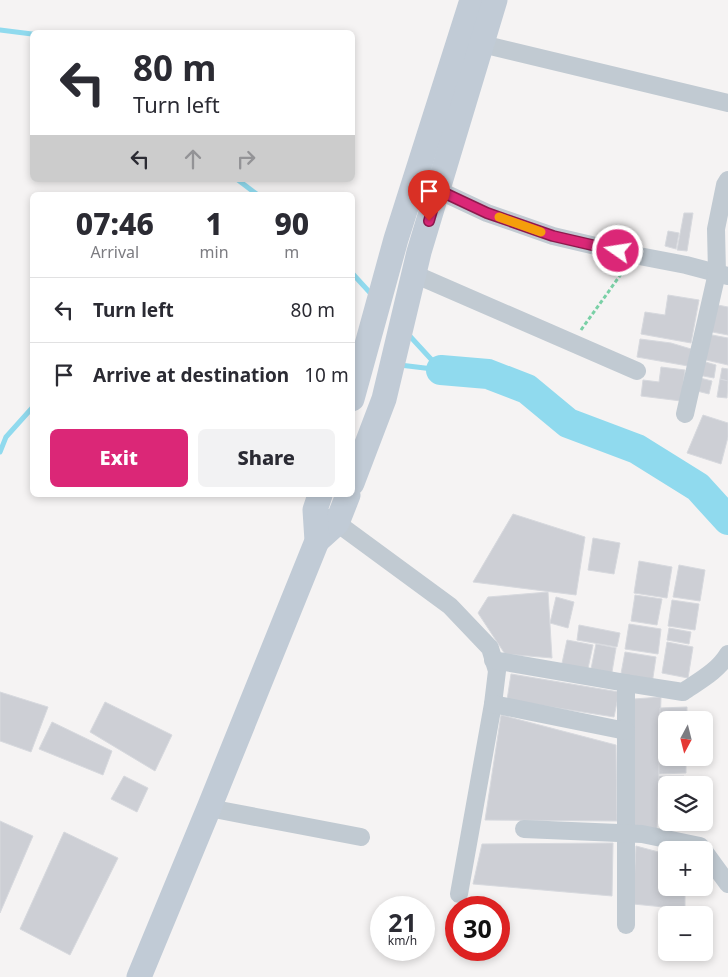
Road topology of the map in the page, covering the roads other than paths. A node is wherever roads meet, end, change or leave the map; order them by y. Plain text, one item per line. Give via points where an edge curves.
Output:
1 (472, 0) edge
2 (495, 0) edge
3 (482, 44) junction
4 (728, 103) edge
5 (728, 180) edge
6 (438, 190) junction
7 (722, 274) edge
8 (411, 285) junction
9 (637, 371) dead end
10 (355, 392) edge
11 (685, 414) dead end
12 (355, 475) edge
13 (347, 497) edge
14 (318, 502) edge
15 (337, 523) junction
16 (317, 541) junction
17 (728, 654) edge
18 (494, 660) junction
19 (626, 683) junction
20 (493, 704) junction
21 (626, 731) junction
22 (209, 808) junction
23 (524, 829) dead end
24 (626, 834) junction
25 (361, 837) dead end
26 (676, 841) edge
27 (713, 863) edge
28 (728, 884) edge
29 (459, 894) dead end
30 (626, 925) dead end
31 (139, 977) edge

1 - 10 street via 396,239
2 - 3 street
3 - 4 street
3 - 6 street
5 - 7 street via 716,229
6 - 7 street via 487,213 553,236
6 - 8 street
7 - 11 street
8 - 9 street via 572,343
8 - 12 street via 384,399
13 - 15 street
14 - 15 street
14 - 16 street
15 - 16 street
15 - 18 street via 450,606 490,648
16 - 22 street
17 - 19 street via 723,663 684,692
18 - 19 street
18 - 20 street via 497,671
19 - 21 street
20 - 21 street
20 - 29 street
21 - 24 street
22 - 25 street
22 - 31 street
23 - 24 street
24 - 26 street
24 - 30 street
27 - 28 street

